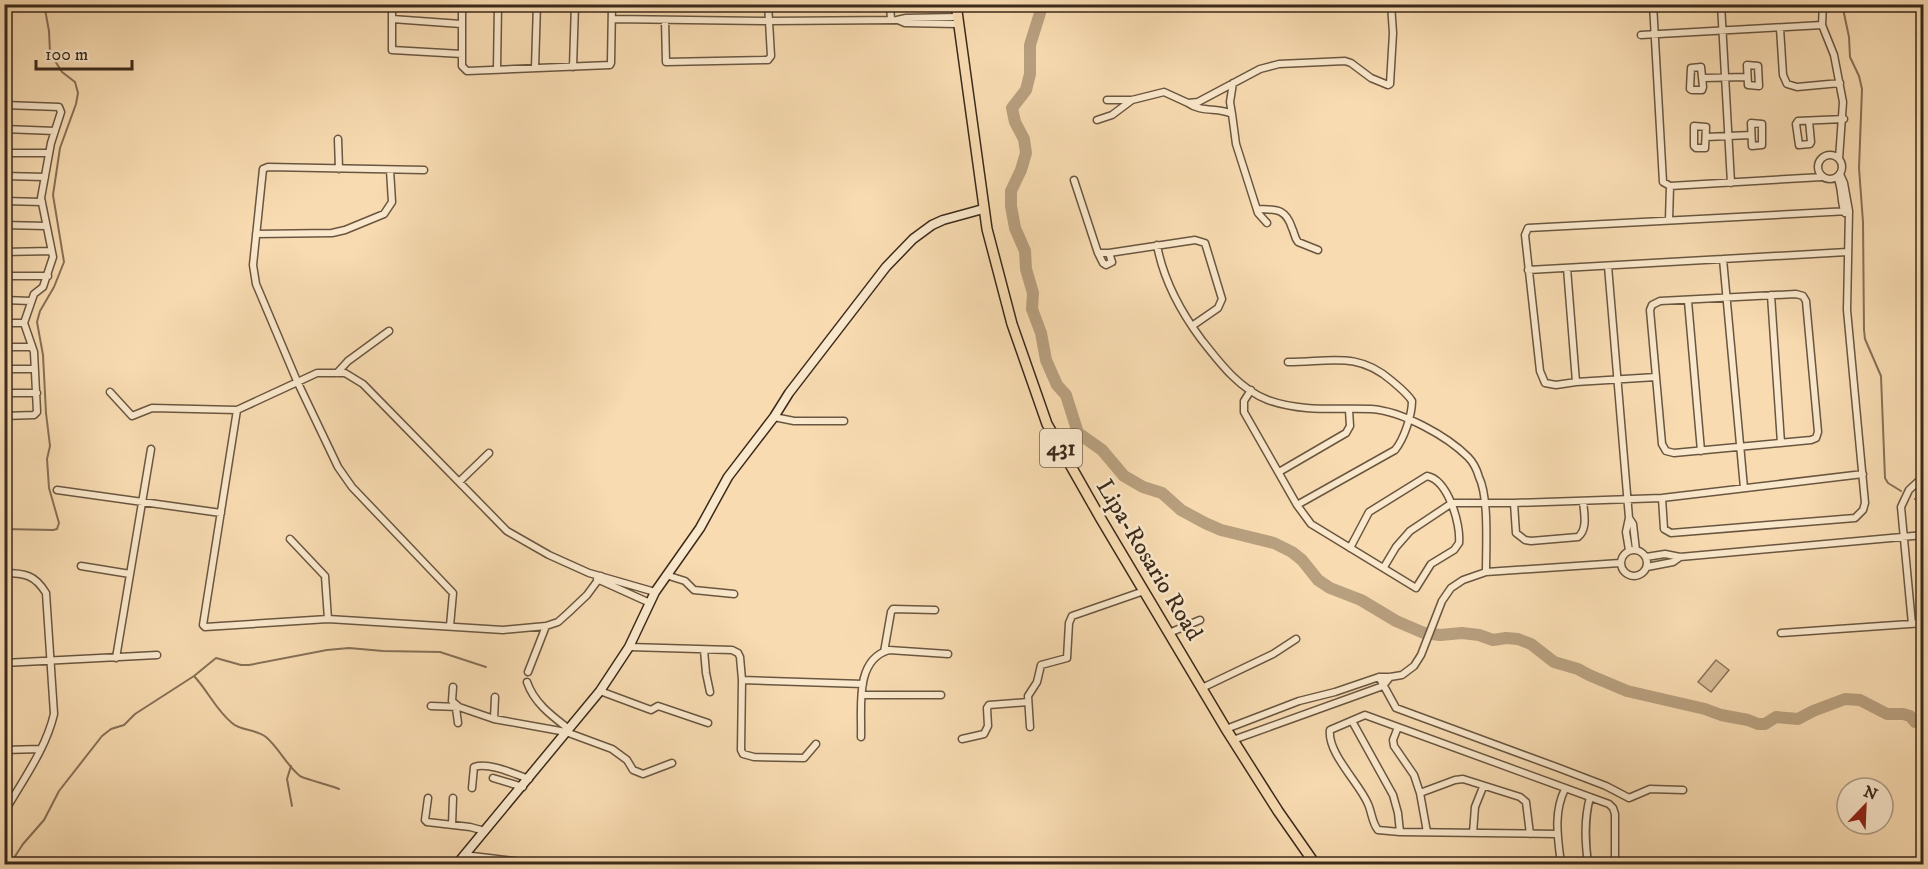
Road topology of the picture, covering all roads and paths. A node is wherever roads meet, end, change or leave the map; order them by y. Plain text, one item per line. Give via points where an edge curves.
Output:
1 (392, 4) edge
2 (462, 4) edge
3 (498, 4) edge
4 (537, 4) edge
5 (575, 4) edge
6 (612, 4) edge
7 (768, 4) edge
8 (890, 4) edge
9 (956, 4) edge
10 (1391, 4) edge
11 (1653, 4) edge
12 (1721, 4) edge
13 (1823, 4) edge
14 (392, 19) junction
15 (612, 19) junction
16 (665, 20) junction
17 (894, 20) junction
18 (958, 20) junction
19 (769, 21) junction
20 (461, 24) junction
21 (1822, 25) junction
22 (1780, 28) junction
23 (1723, 31) junction
24 (1655, 34) junction
25 (1641, 35) dead end
26 (462, 54) junction
27 (573, 67) junction
28 (535, 68) junction
29 (497, 69) junction
30 (1747, 76) dead end
31 (1725, 77) junction
32 (1703, 78) dead end
33 (1233, 83) junction
34 (1840, 83) junction
35 (1107, 100) dead end
36 (1132, 100) junction
37 (1188, 103) junction
38 (4, 105) edge
39 (1232, 114) junction
40 (1844, 119) junction
41 (1097, 120) dead end
42 (1809, 121) dead end
43 (4, 129) edge
44 (55, 131) junction
45 (1751, 135) dead end
46 (1729, 136) junction
47 (1706, 137) dead end
48 (338, 139) dead end
49 (4, 153) edge
50 (49, 153) junction
51 (1839, 159) junction
52 (339, 169) junction
53 (390, 170) junction
54 (424, 170) dead end
55 (4, 176) edge
56 (1838, 176) junction
57 (45, 177) junction
58 (1822, 177) junction
59 (1074, 180) dead end
60 (1731, 183) junction
61 (1670, 186) junction
62 (4, 201) edge
63 (42, 202) junction
64 (983, 208) junction
65 (1257, 209) junction
66 (1847, 213) junction
67 (1669, 220) junction
68 (1267, 223) dead end
69 (4, 225) edge
70 (46, 226) junction
71 (256, 234) junction
72 (1157, 245) junction
73 (51, 250) junction
74 (1318, 250) dead end
75 (4, 252) edge
76 (1847, 252) junction
77 (1098, 253) junction
78 (1109, 253) junction
79 (1724, 259) junction
80 (1608, 266) junction
81 (1567, 268) junction
82 (1528, 270) junction
83 (4, 276) edge
84 (48, 276) junction
85 (1771, 295) junction
86 (1727, 298) junction
87 (4, 300) edge
88 (31, 301) junction
89 (1688, 301) junction
90 (4, 323) edge
91 (24, 323) junction
92 (1192, 326) junction
93 (389, 331) dead end
94 (4, 347) edge
95 (32, 347) junction
96 (1288, 362) dead end
97 (4, 369) edge
98 (34, 369) junction
99 (337, 373) junction
100 (1656, 377) junction
101 (1617, 379) junction
102 (297, 381) junction
103 (1576, 382) junction
104 (1251, 390) junction
105 (110, 392) dead end
106 (4, 393) edge
107 (37, 393) junction
108 (237, 410) junction
109 (1349, 410) junction
110 (4, 416) edge
111 (774, 417) junction
112 (1408, 420) junction
113 (844, 421) dead end
114 (1780, 443) junction
115 (1740, 448) junction
116 (151, 449) dead end
117 (1701, 451) junction
118 (489, 453) dead end
119 (1279, 472) junction
120 (1863, 474) junction
121 (1923, 476) edge
122 (459, 482) junction
123 (1744, 488) junction
124 (57, 490) dead end
125 (1662, 498) junction
126 (1627, 500) junction
127 (1583, 501) junction
128 (143, 502) junction
129 (1484, 502) junction
130 (1452, 503) junction
131 (1514, 503) junction
132 (1297, 505) junction
133 (221, 513) junction
134 (1923, 535) edge
135 (1903, 537) junction
136 (290, 539) dead end
137 (1350, 548) junction
138 (1633, 550) junction
139 (1646, 557) junction
140 (1680, 557) junction
141 (1620, 563) junction
142 (81, 567) dead end
143 (1384, 567) junction
144 (1647, 567) junction
145 (1486, 572) junction
146 (4, 573) edge
147 (130, 574) junction
148 (666, 575) junction
149 (600, 578) junction
150 (1144, 591) junction
151 (655, 592) junction
152 (734, 594) dead end
153 (650, 603) junction
154 (935, 610) dead end
155 (328, 619) junction
156 (1200, 620) dead end
157 (1923, 623) edge
158 (1911, 624) junction
159 (450, 626) junction
160 (546, 626) junction
161 (1169, 633) junction
162 (1781, 633) dead end
163 (1296, 639) dead end
164 (629, 647) junction
165 (704, 650) junction
166 (884, 652) junction
167 (948, 654) dead end
168 (157, 655) dead end
169 (116, 658) junction
170 (52, 661) junction
171 (4, 663) edge
172 (528, 672) dead end
173 (1379, 677) junction
174 (1390, 677) junction
175 (742, 680) junction
176 (527, 682) dead end
177 (863, 684) junction
178 (1383, 686) junction
179 (453, 687) dead end
180 (1202, 688) junction
181 (600, 690) junction
182 (710, 692) dead end
183 (863, 695) junction
184 (941, 695) dead end
185 (1318, 696) junction
186 (495, 697) dead end
187 (1028, 702) junction
188 (431, 706) dead end
189 (458, 707) junction
190 (1322, 707) junction
191 (494, 718) junction
192 (1352, 721) junction
193 (458, 723) dead end
194 (708, 723) dead end
195 (1030, 727) dead end
196 (1398, 727) junction
197 (1226, 729) junction
198 (568, 730) junction
199 (861, 737) dead end
200 (962, 739) dead end
201 (1233, 740) junction
202 (816, 744) dead end
203 (40, 749) junction
204 (4, 750) edge
205 (672, 763) dead end
206 (493, 778) dead end
207 (529, 779) junction
208 (523, 787) junction
209 (1483, 787) junction
210 (472, 788) dead end
211 (1565, 789) junction
212 (1683, 790) dead end
213 (1420, 793) junction
214 (1590, 797) junction
215 (428, 798) dead end
216 (453, 798) dead end
217 (4, 813) edge
218 (452, 825) junction
219 (485, 831) junction
220 (1400, 832) junction
221 (1427, 832) junction
222 (1473, 833) junction
223 (1530, 834) junction
224 (1557, 834) junction
225 (464, 855) junction
226 (457, 864) edge
227 (538, 864) edge
228 (1315, 864) edge
229 (1561, 864) edge
230 (1588, 864) edge
231 (1615, 864) edge

1 - 14 street
2 - 20 street
3 - 29 street
4 - 28 street
5 - 27 street
6 - 15 street
7 - 19 street
8 - 17 street
9 - 18 main road, Lipa-Rosario Road / 431
10 - 33 street via 1390,84 1371,78 1345,61 1279,64
11 - 24 street
12 - 23 street
13 - 21 street
14 - 20 street
14 - 26 street via 393,51
15 - 16 street
15 - 27 street via 611,64
16 - 19 street
16 - 19 street via 667,62 768,60
17 - 18 street
17 - 19 street
18 - 64 main road, Lipa-Rosario Road / 431
20 - 26 street
21 - 22 street
21 - 34 street
22 - 23 street
22 - 34 street via 1787,84 1797,87
23 - 24 street
23 - 31 street
24 - 25 street
24 - 61 street via 1661,179
26 - 29 street via 465,70
27 - 28 street
28 - 29 street
30 - 31 street
31 - 32 street
31 - 46 street
33 - 37 street via 1198,102
33 - 39 street
34 - 40 street
35 - 36 street
36 - 37 street via 1164,92
36 - 41 street via 1112,115
37 - 39 street via 1203,110
38 - 44 street via 59,107
39 - 65 street via 1236,144
40 - 42 street
40 - 51 street
43 - 44 street
44 - 50 street
45 - 46 street
46 - 47 street
46 - 60 street
48 - 52 street
49 - 50 street
50 - 57 street
51 - 56 street via 1842,166
51 - 58 street via 1832,155 1820,159 1817,170
52 - 53 street
52 - 71 street via 263,169
53 - 54 street
53 - 71 street via 392,202 384,214 332,233
55 - 57 street
56 - 58 street via 1830,180
56 - 66 street
57 - 63 street
58 - 60 street
59 - 77 street
60 - 61 street
61 - 67 street
62 - 63 street
63 - 70 street
64 - 111 street via 943,220 913,239 886,267
64 - 150 main road, Lipa-Rosario Road / 431 via 1012,324 1047,424
65 - 68 street
65 - 74 street via 1282,212 1298,242
66 - 67 street
66 - 76 street
67 - 82 street via 1531,227 1525,235
69 - 70 street
70 - 73 street
71 - 102 street via 255,284
72 - 78 street
72 - 92 street via 1161,265
72 - 92 street via 1196,240 1205,243 1222,299 1218,308
73 - 75 street
73 - 84 street
76 - 79 street
76 - 120 street via 1847,310
77 - 78 street
77 - 78 street via 1106,266 1112,262
79 - 80 street
79 - 86 street
80 - 81 street
80 - 101 street
81 - 82 street
81 - 103 street
82 - 103 street via 1542,377 1545,383 1556,386
83 - 84 street
84 - 88 street
85 - 86 street
85 - 114 street
85 - 114 street via 1796,294 1806,301 1818,432 1811,440
86 - 89 street
86 - 115 street
87 - 88 street
88 - 91 street
89 - 100 street via 1660,301 1652,305
89 - 117 street
90 - 91 street
91 - 95 street
92 - 104 street via 1223,368
93 - 99 street
94 - 95 street
95 - 98 street
96 - 112 street via 1341,360 1379,369 1410,398
97 - 98 street
98 - 107 street
99 - 102 street via 317,373
99 - 122 street via 345,373 363,384
100 - 101 street
100 - 117 street via 1664,448 1674,453
101 - 103 street
101 - 126 street
102 - 108 street
102 - 159 street via 338,467 352,487 453,593
104 - 109 street via 1290,406
104 - 119 street via 1244,400 1244,412
105 - 108 street via 132,416 152,408
106 - 107 street
107 - 110 street via 36,414
108 - 133 street
109 - 112 street via 1373,409
109 - 119 street via 1350,426 1346,433
111 - 113 street
111 - 148 street via 728,477 700,528
112 - 129 street via 1443,437 1470,458 1481,479
112 - 132 street via 1399,446 1391,454
114 - 115 street
115 - 117 street
115 - 123 street
116 - 128 street
118 - 122 street
119 - 132 street
120 - 123 street
120 - 125 street via 1865,503 1855,518 1671,533 1664,529
121 - 135 street via 1901,507
122 - 149 street via 507,531
123 - 125 street
124 - 128 street
125 - 126 street
126 - 127 street
126 - 138 street via 1629,518 1634,524
127 - 131 street
127 - 131 street via 1581,535 1531,541 1516,533
128 - 133 street
128 - 147 street
129 - 130 street
129 - 131 street
129 - 145 street
130 - 137 street via 1436,480 1427,476 1369,512
130 - 143 street via 1410,531
130 - 143 street via 1459,543 1431,564 1416,588
132 - 137 street via 1311,524
133 - 155 street via 205,627
134 - 135 street
135 - 140 street
135 - 158 street
136 - 155 street via 325,576
137 - 143 street
138 - 139 street
138 - 141 street via 1623,555
139 - 140 street
139 - 144 street
140 - 144 street
141 - 144 street via 1623,571 1634,576
141 - 145 street
142 - 147 street
145 - 174 street via 1451,588 1414,666 1402,675
146 - 170 street via 31,575 46,593
147 - 169 street
148 - 151 street
148 - 152 street via 685,581 694,590
149 - 151 street
149 - 153 street
149 - 160 street via 558,622
150 - 161 main road, Lipa-Rosario Road / 431
150 - 187 street via 1072,616 1067,658 1041,665
151 - 153 street
153 - 164 street
154 - 166 street via 893,609
155 - 159 street
156 - 161 street
157 - 158 street
158 - 162 street
159 - 160 street via 503,630
160 - 172 street
161 - 180 main road, Lipa-Rosario Road / 431
163 - 180 street
164 - 165 street
164 - 181 street
165 - 175 street via 738,653
165 - 182 street
166 - 167 street
166 - 177 street via 871,660
168 - 169 street
169 - 170 street
170 - 171 street
170 - 203 street via 54,714
173 - 174 street
173 - 178 street
173 - 185 street
174 - 178 street
175 - 177 street
175 - 202 street via 743,754 804,758
176 - 198 street via 537,702
177 - 183 street
178 - 190 street
178 - 212 street via 1396,708 1606,786 1623,796 1629,798 1650,789
179 - 189 street via 452,701
180 - 197 main road, Lipa-Rosario Road / 431
181 - 194 street via 651,710 658,706
181 - 198 street
183 - 184 street
183 - 199 street
185 - 190 street
185 - 197 street
186 - 191 street
187 - 195 street
187 - 200 street via 987,706 988,726 984,734
188 - 189 street
189 - 191 street
189 - 193 street
190 - 201 street
191 - 198 street
192 - 196 street via 1365,715
192 - 220 street via 1393,795
192 - 220 street via 1332,728 1330,738 1368,804 1376,829
196 - 211 street
196 - 213 street via 1394,746 1414,775
197 - 201 main road, Lipa-Rosario Road / 431
198 - 205 street via 612,749 639,773
198 - 207 street
201 - 228 main road, Lipa-Rosario Road / 431
203 - 204 street
203 - 217 street
206 - 208 street
207 - 208 street
207 - 210 street via 476,766
208 - 219 street
209 - 213 street via 1462,779
209 - 222 street via 1475,807
209 - 223 street via 1525,800
211 - 214 street
211 - 224 street via 1558,806
213 - 221 street
214 - 230 street via 1585,825
214 - 231 street via 1614,810
215 - 218 street via 425,820
216 - 218 street
218 - 219 street
219 - 225 street
220 - 221 street
221 - 222 street
222 - 223 street
223 - 224 street
224 - 229 street
225 - 226 street
225 - 227 street

